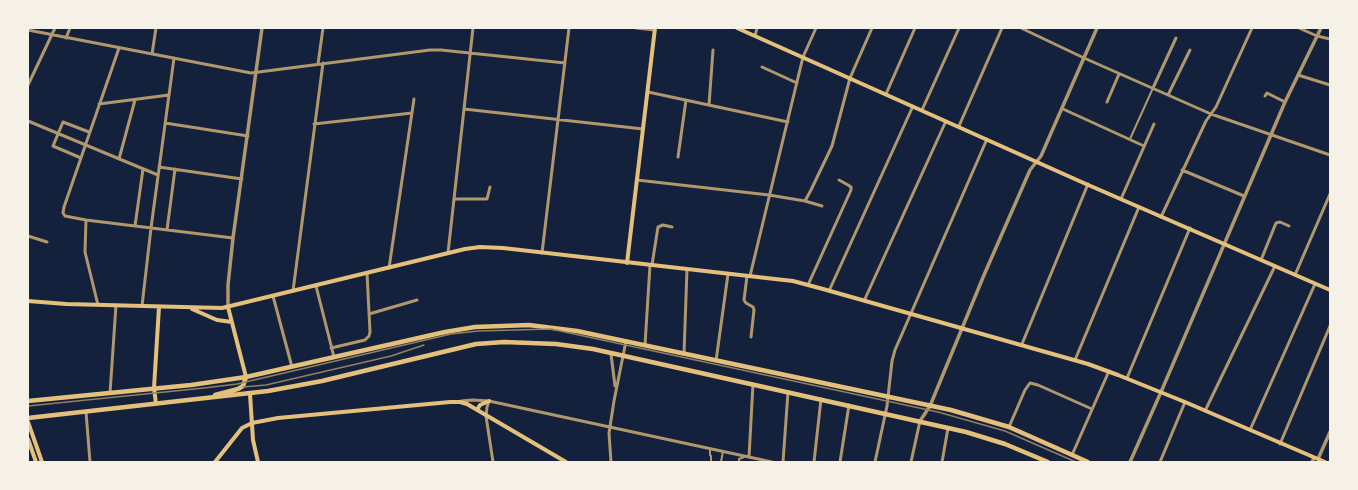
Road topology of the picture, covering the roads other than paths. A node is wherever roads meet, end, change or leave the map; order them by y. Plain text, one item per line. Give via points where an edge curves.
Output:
1 (55, 28) edge
2 (70, 28) edge
3 (156, 28) edge
4 (262, 28) edge
5 (323, 28) edge
6 (473, 28) edge
7 (569, 28) edge
8 (636, 28) edge
9 (737, 28) edge
10 (757, 28) edge
11 (816, 28) edge
12 (872, 28) edge
13 (915, 28) edge
14 (959, 28) edge
15 (1002, 28) edge
16 (1021, 28) edge
17 (1098, 28) edge
18 (1252, 28) edge
19 (1299, 28) edge
20 (1321, 28) edge
21 (655, 29) edge
22 (28, 30) edge
23 (34, 30) edge
24 (52, 35) junction
25 (756, 36) junction
26 (1317, 36) junction
27 (66, 38) junction
28 (1176, 38) dead end
29 (1330, 39) edge
30 (119, 48) junction
31 (713, 50) dead end
32 (1190, 50) dead end
33 (471, 52) junction
34 (152, 54) junction
35 (803, 57) junction
36 (174, 58) junction
37 (1084, 58) junction
38 (323, 63) junction
39 (565, 63) junction
40 (318, 64) junction
41 (762, 67) dead end
42 (256, 72) junction
43 (1120, 74) junction
44 (1298, 75) junction
45 (850, 78) junction
46 (797, 83) junction
47 (28, 85) edge
48 (1330, 85) edge
49 (1153, 88) junction
50 (648, 92) junction
51 (886, 94) junction
52 (169, 95) junction
53 (1168, 95) junction
54 (1265, 96) dead end
55 (414, 99) dead end
56 (136, 100) junction
57 (686, 100) junction
58 (1107, 102) dead end
59 (1285, 102) junction
60 (99, 104) junction
61 (708, 105) junction
62 (913, 106) junction
63 (464, 109) junction
64 (1063, 109) junction
65 (922, 110) junction
66 (412, 113) junction
67 (1211, 114) junction
68 (558, 119) junction
69 (28, 121) edge
70 (946, 121) junction
71 (788, 122) junction
72 (165, 123) junction
73 (314, 124) junction
74 (1154, 124) dead end
75 (958, 126) junction
76 (643, 129) junction
77 (89, 132) junction
78 (58, 134) junction
79 (1271, 135) junction
80 (248, 136) junction
81 (987, 139) junction
82 (1130, 139) junction
83 (85, 145) junction
84 (1144, 146) junction
85 (1330, 155) edge
86 (678, 157) dead end
87 (80, 158) junction
88 (119, 159) junction
89 (1036, 162) junction
90 (159, 167) junction
91 (143, 169) junction
92 (175, 169) junction
93 (1182, 170) junction
94 (158, 175) junction
95 (242, 179) junction
96 (637, 180) junction
97 (839, 180) dead end
98 (1088, 184) junction
99 (490, 188) dead end
100 (1330, 194) edge
101 (769, 195) junction
102 (1244, 196) junction
103 (454, 199) junction
104 (1121, 199) junction
105 (805, 201) junction
106 (822, 206) dead end
107 (1139, 207) junction
108 (1161, 217) junction
109 (86, 220) junction
110 (135, 226) junction
111 (1289, 226) dead end
112 (672, 227) dead end
113 (151, 228) junction
114 (1190, 228) junction
115 (167, 230) junction
116 (28, 236) edge
117 (233, 238) junction
118 (48, 242) dead end
119 (1224, 243) junction
120 (448, 253) junction
121 (542, 253) junction
122 (1261, 260) junction
123 (627, 263) junction
124 (651, 265) junction
125 (1275, 266) junction
126 (389, 268) junction
127 (687, 269) junction
128 (367, 273) junction
129 (728, 274) junction
130 (1295, 275) junction
131 (748, 276) junction
132 (1315, 284) junction
133 (808, 285) junction
134 (316, 286) junction
135 (1330, 290) edge
136 (294, 291) junction
137 (828, 291) junction
138 (273, 296) junction
139 (28, 300) edge
140 (417, 300) dead end
141 (864, 301) junction
142 (98, 305) junction
143 (116, 305) junction
144 (142, 306) junction
145 (159, 307) junction
146 (228, 307) junction
147 (189, 308) junction
148 (910, 313) junction
149 (369, 314) junction
150 (232, 322) junction
151 (1330, 326) edge
152 (962, 328) junction
153 (751, 337) dead end
154 (626, 341) junction
155 (1022, 344) junction
156 (645, 345) junction
157 (331, 348) junction
158 (611, 354) junction
159 (684, 354) junction
160 (623, 356) junction
161 (334, 357) junction
162 (1075, 360) junction
163 (716, 361) junction
164 (292, 367) junction
165 (1109, 371) junction
166 (246, 378) junction
167 (1127, 378) junction
168 (753, 384) junction
169 (154, 388) junction
170 (616, 390) junction
171 (110, 392) junction
172 (788, 392) junction
173 (1161, 392) junction
174 (250, 394) junction
175 (888, 397) junction
176 (821, 399) junction
177 (194, 400) junction
178 (28, 401) edge
179 (489, 401) junction
180 (460, 402) junction
181 (1185, 402) junction
182 (156, 404) junction
183 (849, 405) junction
184 (930, 406) junction
185 (1092, 409) junction
186 (477, 410) junction
187 (1205, 411) junction
188 (86, 412) junction
189 (885, 414) junction
190 (486, 416) junction
191 (28, 418) edge
192 (920, 421) junction
193 (28, 422) edge
194 (252, 423) junction
195 (610, 427) junction
196 (1009, 427) junction
197 (948, 428) junction
198 (1250, 430) junction
199 (1330, 432) edge
200 (28, 439) edge
201 (1280, 444) junction
202 (710, 449) junction
203 (723, 451) junction
204 (1072, 455) junction
205 (747, 457) junction
206 (1315, 460) edge
207 (36, 462) edge
208 (42, 462) edge
209 (90, 462) edge
210 (215, 462) edge
211 (258, 462) edge
212 (494, 462) edge
213 (566, 462) edge
214 (611, 462) edge
215 (711, 462) edge
216 (721, 462) edge
217 (739, 462) edge
218 (772, 462) edge
219 (783, 462) edge
220 (814, 462) edge
221 (840, 462) edge
222 (875, 462) edge
223 (911, 462) edge
224 (942, 462) edge
225 (1048, 462) edge
226 (1088, 462) edge
227 (1130, 462) edge
228 (1160, 462) edge
229 (1325, 462) edge

1 - 24 street
2 - 27 street
3 - 34 street
4 - 42 street
5 - 40 street
6 - 33 street
7 - 39 street
8 - 21 street
9 - 25 main road
10 - 25 street
11 - 35 street
12 - 45 street
13 - 51 street
14 - 65 street
15 - 75 street
16 - 37 street
17 - 37 street
18 - 67 street
19 - 26 street
20 - 26 street
21 - 50 main road
22 - 23 street
23 - 24 street
24 - 27 street
24 - 47 street
25 - 35 main road
26 - 29 street
26 - 44 street
27 - 30 street
28 - 49 street
30 - 34 street
30 - 60 street
31 - 61 street
32 - 53 street
33 - 38 street via 430,50
33 - 39 street
33 - 63 street
34 - 36 street
35 - 45 main road
35 - 46 street
36 - 42 street
36 - 52 street
37 - 43 street
37 - 64 street
38 - 40 street
38 - 73 street
39 - 68 street
40 - 42 street
41 - 46 street
42 - 80 street
43 - 49 street
43 - 58 street
44 - 48 street
44 - 59 street
45 - 51 main road
45 - 105 street via 835,139
46 - 71 street
49 - 53 street
49 - 82 street
50 - 57 street
50 - 76 main road
51 - 62 main road
52 - 56 street
52 - 72 street
53 - 67 street
54 - 59 street via 1267,93
55 - 66 street
56 - 60 street
56 - 88 street
57 - 61 street
57 - 86 street
59 - 79 street
60 - 77 street
61 - 71 street
62 - 65 main road
62 - 137 street
63 - 68 street
63 - 103 street
64 - 82 street
64 - 89 street
65 - 70 main road
66 - 73 street
66 - 126 street
67 - 79 street
67 - 93 street
68 - 76 street
68 - 121 street
69 - 78 street
70 - 75 main road
70 - 141 street
71 - 101 street
72 - 80 street
72 - 90 street
73 - 136 street
74 - 84 street
75 - 81 main road
76 - 96 main road
77 - 78 street via 63,122
77 - 83 street
78 - 83 street
78 - 87 street via 52,146
79 - 85 street
79 - 102 street
80 - 95 street
81 - 89 main road
81 - 148 street
82 - 84 street
83 - 87 street
83 - 88 street
84 - 104 street
87 - 109 street via 63,213
88 - 91 street
89 - 98 main road
89 - 152 street via 1030,170
90 - 92 street
90 - 94 street
91 - 94 street
91 - 110 street
92 - 95 street
92 - 115 street
93 - 102 street
93 - 108 street
94 - 113 street
95 - 117 street
96 - 101 street
96 - 123 main road
97 - 133 street via 851,187 851,190
98 - 104 main road
98 - 155 street
99 - 103 street via 487,199
100 - 130 street
101 - 105 street
101 - 131 street
102 - 119 street
103 - 120 street
104 - 107 main road
105 - 106 street
107 - 108 main road
107 - 162 street
108 - 114 main road
109 - 110 street
109 - 142 street via 85,252
110 - 113 street
111 - 122 street via 1276,223
112 - 124 street via 658,226
113 - 115 street
113 - 144 street
114 - 119 main road
114 - 167 street
115 - 117 street
116 - 118 street
117 - 146 street
119 - 122 main road
119 - 173 street
120 - 121 main road via 484,247
120 - 126 main road
121 - 123 main road
122 - 125 main road
123 - 124 main road
124 - 127 main road
124 - 156 street
125 - 130 main road
125 - 187 street
126 - 128 main road
127 - 129 main road
127 - 159 street
128 - 134 main road
128 - 149 street
129 - 131 main road
129 - 163 street
130 - 132 main road
131 - 133 main road
131 - 153 street via 744,300 754,310
132 - 135 main road
132 - 198 street
133 - 137 main road
134 - 136 main road
134 - 157 street
136 - 138 main road
137 - 141 main road
138 - 146 main road
138 - 164 street
139 - 142 main road
140 - 149 street
141 - 148 main road
142 - 143 main road
143 - 144 main road
143 - 171 street
144 - 145 main road
145 - 147 main road
145 - 169 main road
146 - 147 main road
146 - 150 main road
147 - 150 main road via 217,320
148 - 152 main road
148 - 175 street via 892,361
149 - 157 street via 368,339
150 - 166 main road
151 - 201 street
152 - 155 main road
152 - 184 street
154 - 156 main road
154 - 160 street
154 - 161 main road via 548,327 504,325 446,332
155 - 162 main road
156 - 159 main road
157 - 161 street
158 - 160 main road
158 - 170 street
158 - 174 main road via 556,344 476,344 322,381
159 - 163 main road
160 - 168 main road
160 - 170 street
161 - 164 main road
162 - 165 main road
163 - 175 main road
164 - 166 main road
165 - 167 main road
165 - 185 street
166 - 169 main road
166 - 177 main road via 243,386 238,389
167 - 173 main road
168 - 172 main road
168 - 205 street
169 - 171 main road
169 - 182 main road
170 - 195 street
171 - 178 main road
172 - 176 main road
172 - 219 street
173 - 181 main road
173 - 227 street
174 - 177 main road
174 - 194 main road
175 - 184 main road
175 - 189 street
176 - 183 main road
176 - 220 street
177 - 182 main road
179 - 180 street
179 - 186 main road via 480,405
179 - 190 street
179 - 195 street
180 - 186 main road
180 - 194 main road via 286,417
181 - 187 main road
181 - 228 street
182 - 188 main road
183 - 189 main road
183 - 221 street
184 - 192 street
184 - 196 main road
185 - 196 street via 1030,383
185 - 204 street
186 - 190 main road
187 - 198 main road
188 - 191 main road
188 - 209 street
189 - 192 main road
189 - 222 street
190 - 212 street
190 - 213 main road
192 - 197 main road
192 - 223 street
193 - 208 main road
194 - 210 main road via 242,428
194 - 211 main road
195 - 202 street
195 - 214 street via 608,439
196 - 204 main road
197 - 224 street
197 - 225 main road via 994,440
198 - 201 main road
199 - 206 street
200 - 207 main road
201 - 206 main road
202 - 203 street
202 - 215 street
203 - 205 street
203 - 216 street
204 - 226 main road
205 - 217 street via 739,459
205 - 218 street
206 - 229 main road

